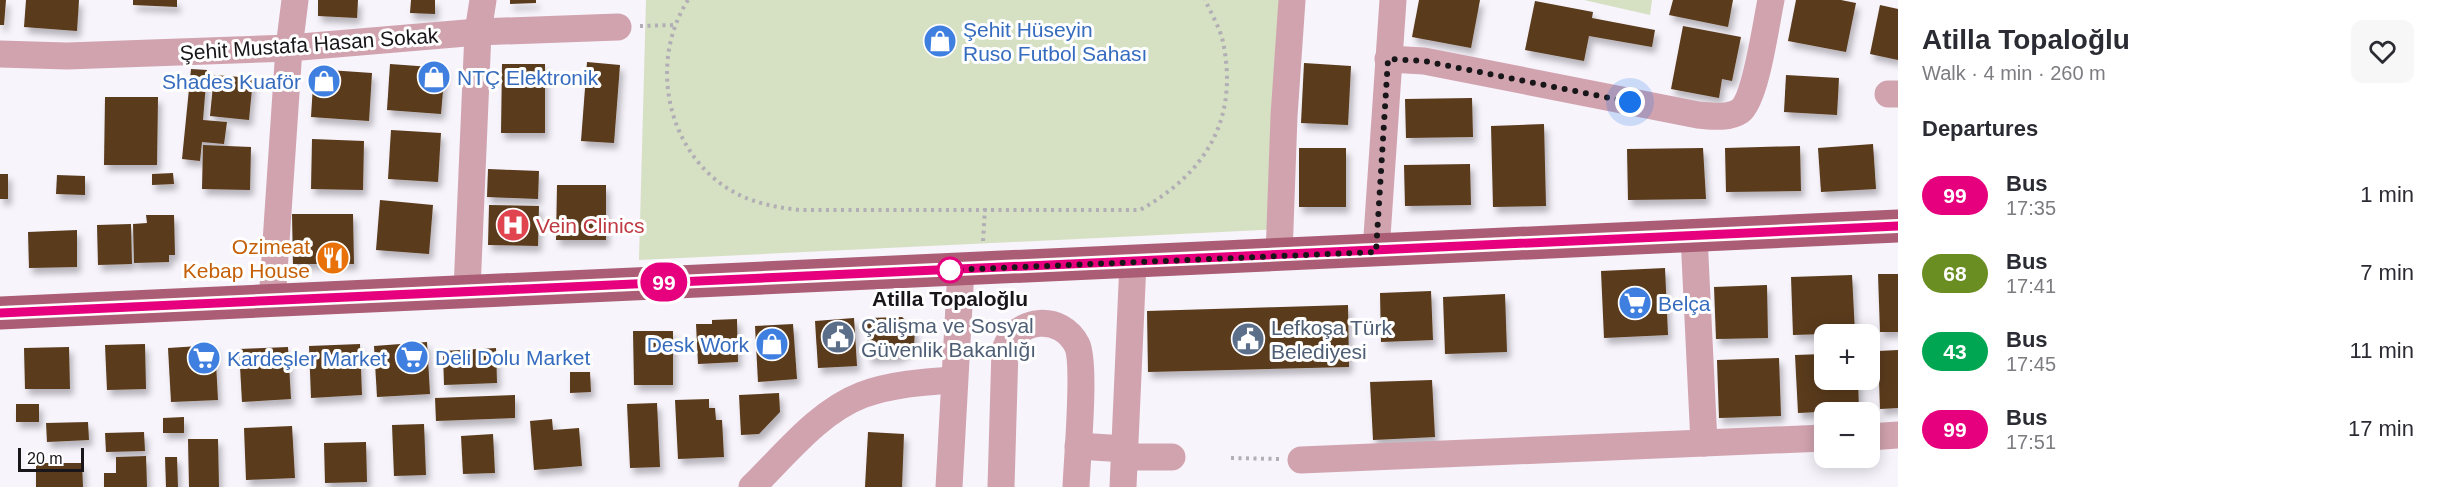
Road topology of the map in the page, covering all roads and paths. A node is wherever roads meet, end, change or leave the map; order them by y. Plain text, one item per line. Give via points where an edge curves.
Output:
1 (295, 0) edge
2 (483, 0) edge
3 (688, 0) edge
4 (1204, 0) edge
5 (1292, 0) edge
6 (1393, 0) edge
7 (1771, 0) edge
8 (675, 25) junction
9 (618, 27) joint
10 (478, 32) junction
11 (289, 48) junction
12 (0, 54) edge
13 (1388, 59) junction
14 (1898, 226) edge
15 (1694, 236) junction
16 (1376, 252) junction
17 (1278, 256) junction
18 (1132, 262) junction
19 (961, 269) junction
20 (467, 290) junction
21 (272, 302) junction
22 (0, 313) edge
23 (954, 380) junction
24 (1898, 435) edge
25 (1880, 436) edge
26 (1814, 438) edge
27 (1704, 443) junction
28 (1078, 446) junction
29 (1124, 453) junction
30 (1172, 457) dead end
31 (1232, 458) dead end
32 (1301, 460) joint
33 (752, 487) edge
34 (949, 487) edge
35 (1001, 487) edge
36 (1076, 487) edge
37 (1123, 487) edge

1 - 11 street
2 - 10 street
3 - 8 path
4 - 8 path via 1223,40 1228,78 1221,120 1208,151 1189,176 1140,210 800,210 745,198 699,162 677,127 668,99 666,62
5 - 17 street
6 - 13 street
7 - 13 street via 1753,92 1741,111 1723,117 1424,61
8 - 9 path
9 - 10 street, Şehit Mustafa Hasan Sokak
10 - 11 street, Şehit Mustafa Hasan Sokak
10 - 20 street
11 - 12 street, Şehit Mustafa Hasan Sokak via 67,56
11 - 21 street
13 - 16 street
14 - 15 main road
15 - 16 main road
15 - 27 street
16 - 17 main road
17 - 18 main road
18 - 19 main road
18 - 29 street
19 - 20 main road
19 - 23 street
20 - 21 main road
21 - 22 main road
23 - 33 street via 915,382 878,390 844,405 815,426
23 - 34 street
24 - 25 street
26 - 27 street
27 - 32 street
28 - 29 street
28 - 35 street via 1081,362 1076,342 1067,331 1045,322 1025,327 1007,343 1003,359
28 - 36 street
29 - 30 street
29 - 37 street
31 - 32 path

